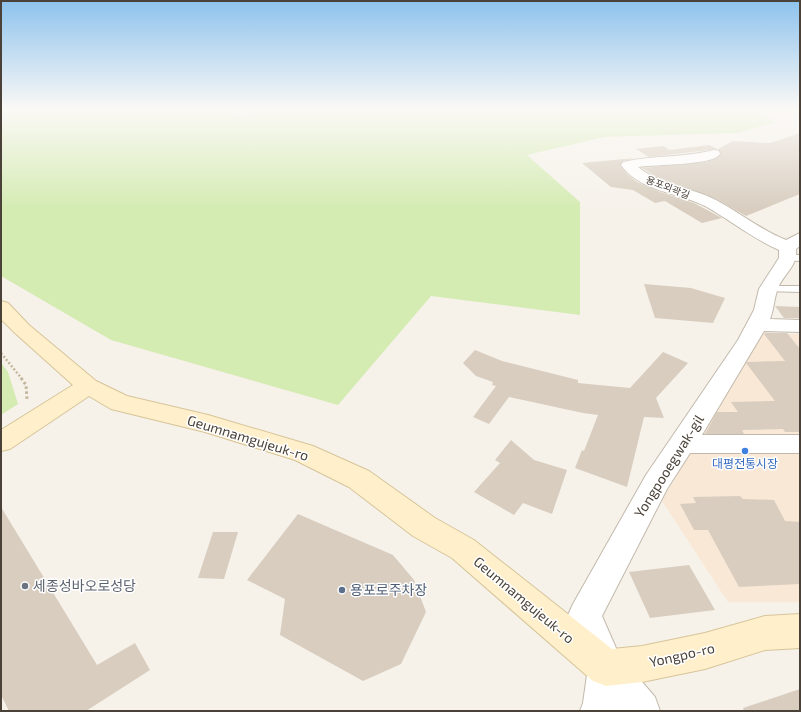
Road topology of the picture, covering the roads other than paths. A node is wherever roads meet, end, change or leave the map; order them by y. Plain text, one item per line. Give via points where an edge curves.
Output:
1 (714, 154) dead end
2 (794, 250) edge
3 (768, 289) junction
4 (800, 289) edge
5 (1, 307) edge
6 (756, 325) junction
7 (800, 326) edge
8 (88, 386) junction
9 (1, 442) edge
10 (682, 444) junction
11 (800, 444) edge
12 (800, 631) edge
13 (606, 668) junction
14 (599, 711) edge
15 (641, 711) edge

1 - 2 street, 용포외곽길 via 688,160 628,165 643,178 710,203 764,237
2 - 3 street, Yongpooegwak-gil
3 - 4 lane
3 - 6 street, Yongpooegwak-gil via 764,310
5 - 8 main road, Geumnamgujeuk-ro
6 - 7 street
6 - 10 street, Yongpooegwak-gil
8 - 9 main road
8 - 13 main road, Geumnamgujeuk-ro via 120,403 208,424 304,453 359,479 424,527 463,549
10 - 11 street
10 - 13 street, Yongpooegwak-gil via 656,483 585,615
12 - 13 main road, Yongpo-ro via 765,633 705,651 642,664
13 - 14 street
13 - 15 street

